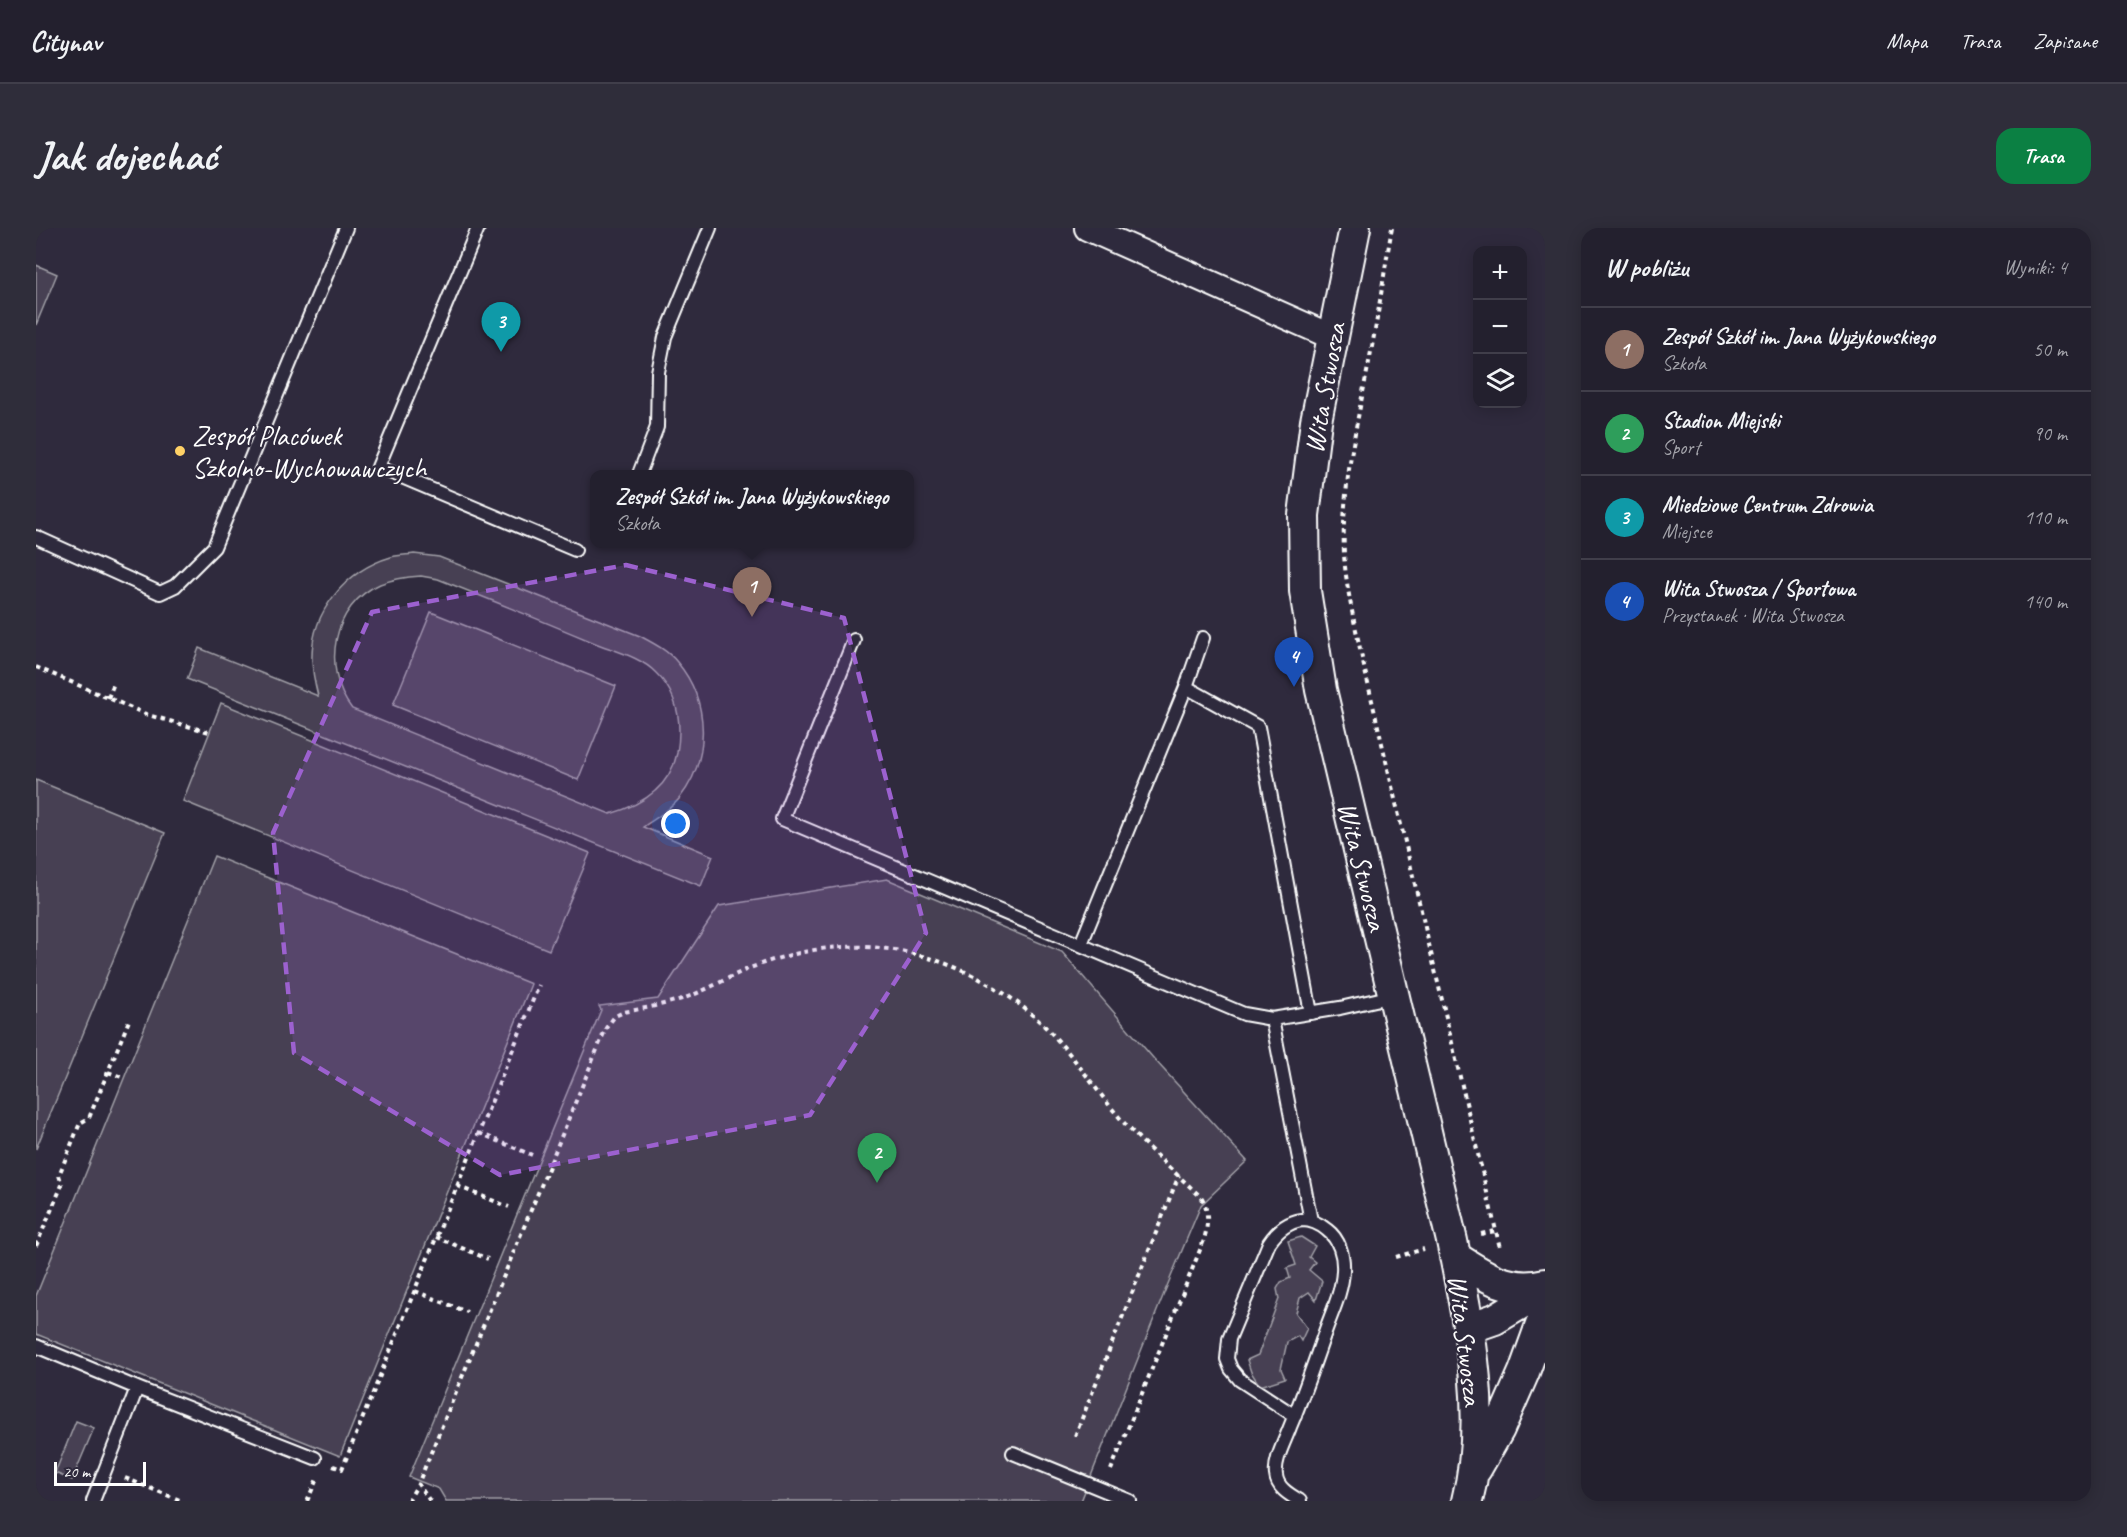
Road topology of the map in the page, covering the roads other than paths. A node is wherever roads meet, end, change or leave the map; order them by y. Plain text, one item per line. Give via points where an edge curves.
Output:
1 (346, 228) edge
2 (478, 228) edge
3 (710, 228) edge
4 (1087, 228) edge
5 (1355, 228) edge
6 (1332, 337) junction
7 (641, 470) edge
8 (36, 537) edge
9 (575, 550) dead end
10 (1203, 638) dead end
11 (854, 640) dead end
12 (1186, 687) junction
13 (1081, 944) junction
14 (1395, 996) junction
15 (1311, 1013) junction
16 (1272, 1019) junction
17 (1311, 1221) junction
18 (1455, 1257) junction
19 (1545, 1284) edge
20 (1545, 1289) edge
21 (1545, 1314) edge
22 (1469, 1328) junction
23 (36, 1346) edge
24 (137, 1388) junction
25 (1295, 1416) junction
26 (1013, 1453) dead end
27 (315, 1458) road end
28 (1474, 1472) junction
29 (93, 1501) edge
30 (1130, 1501) edge
31 (1300, 1501) edge
32 (1467, 1501) edge

1 - 8 lane via 214,547 175,586 160,593
2 - 9 lane via 378,467
3 - 7 lane via 665,337 658,372 657,427
4 - 6 street
5 - 6 street, Wita Stwosza
6 - 14 street, Wita Stwosza via 1304,514 1305,591 1321,690
10 - 12 lane
11 - 13 lane via 782,819
12 - 13 lane
12 - 15 lane via 1258,727
13 - 16 lane via 1244,1014
14 - 15 lane
14 - 18 street, Wita Stwosza
15 - 16 lane
16 - 17 lane
17 - 25 lane via 1330,1232 1339,1244 1344,1269
17 - 25 lane via 1300,1220 1285,1226 1269,1243 1227,1350 1231,1369 1240,1380
18 - 19 street via 1503,1283 1531,1288
18 - 22 street, Wita Stwosza
20 - 22 street via 1496,1319
21 - 28 street via 1499,1429
22 - 28 street, Wita Stwosza via 1476,1404
23 - 24 lane
24 - 27 lane
24 - 29 lane
25 - 31 lane via 1276,1477 1287,1494
26 - 30 lane
28 - 32 street, Wita Stwosza

